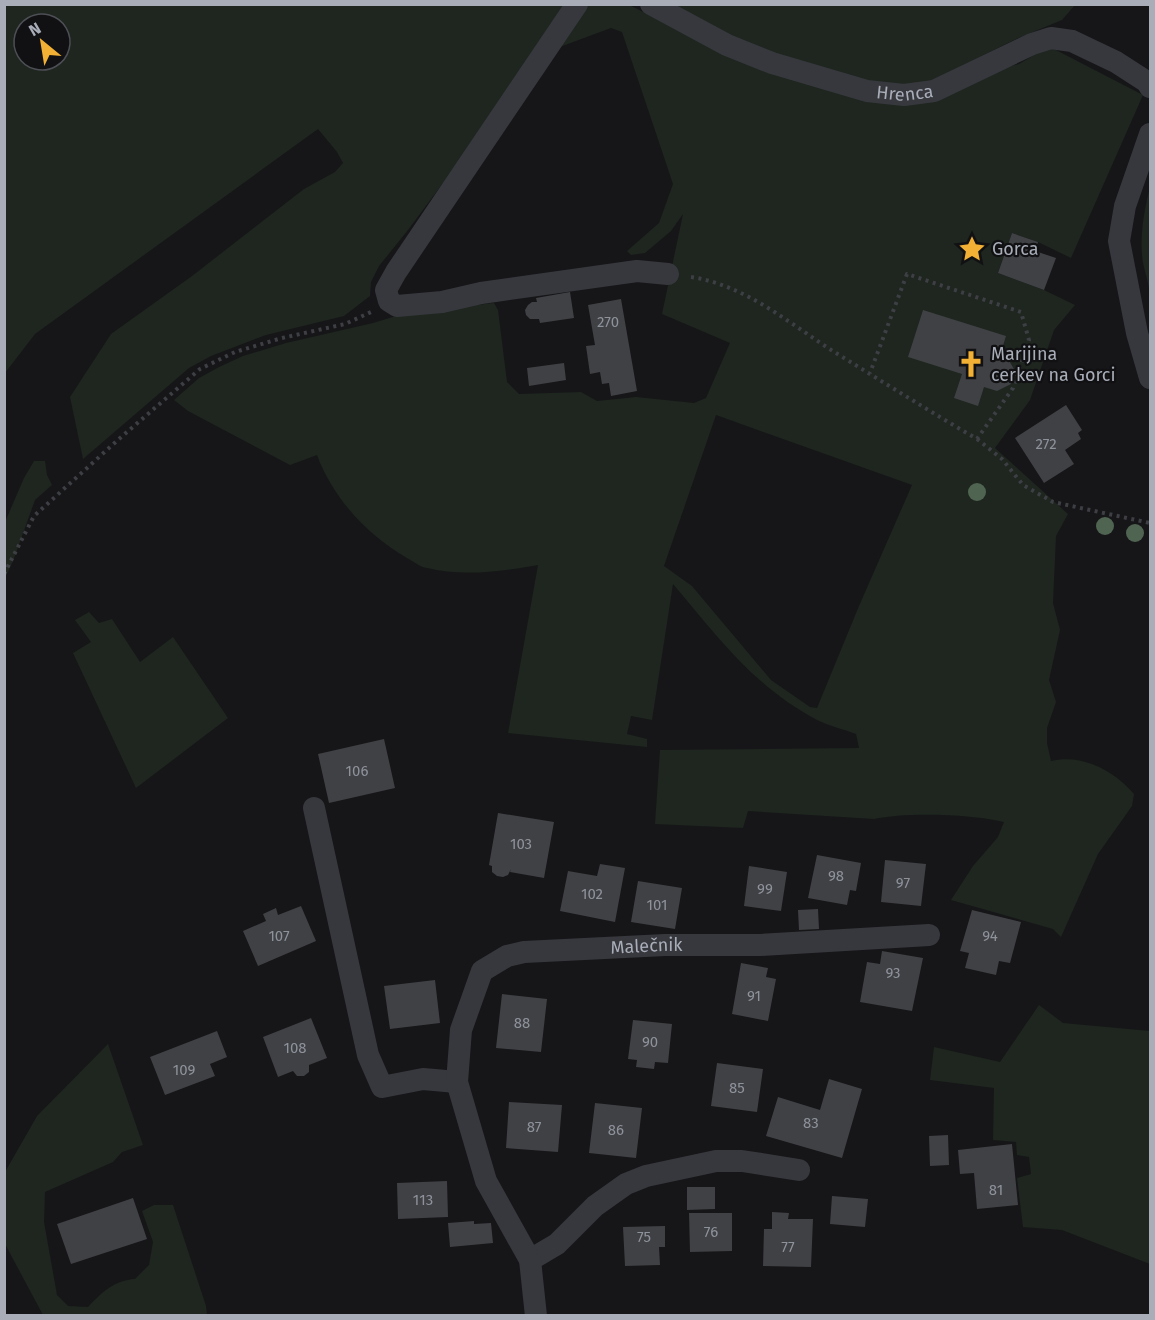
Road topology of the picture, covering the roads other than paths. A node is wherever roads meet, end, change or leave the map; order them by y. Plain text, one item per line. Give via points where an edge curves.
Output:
1 (577, 4) edge
2 (651, 4) edge
3 (1150, 87) edge
4 (1150, 134) edge
5 (668, 274) road end
6 (1150, 378) edge
7 (314, 808) dead end
8 (929, 935) dead end
9 (457, 1082) junction
10 (799, 1170) dead end
11 (530, 1260) junction
12 (536, 1316) edge

1 - 5 street via 396,272 386,290 389,301 397,306 442,302 638,271
2 - 3 street, Hrenca via 727,45 772,63 867,91 904,95 934,91 1051,38 1072,41 1116,62
4 - 6 street via 1125,206 1119,241
7 - 9 street via 368,1055 382,1087 423,1079
8 - 9 street, Malečnik via 760,945 560,950 507,956 482,971 475,986 461,1030
9 - 11 street, Malečnik via 486,1181
10 - 11 street via 716,1161 646,1176 626,1184 595,1206 557,1244
11 - 12 street, Malečnik

